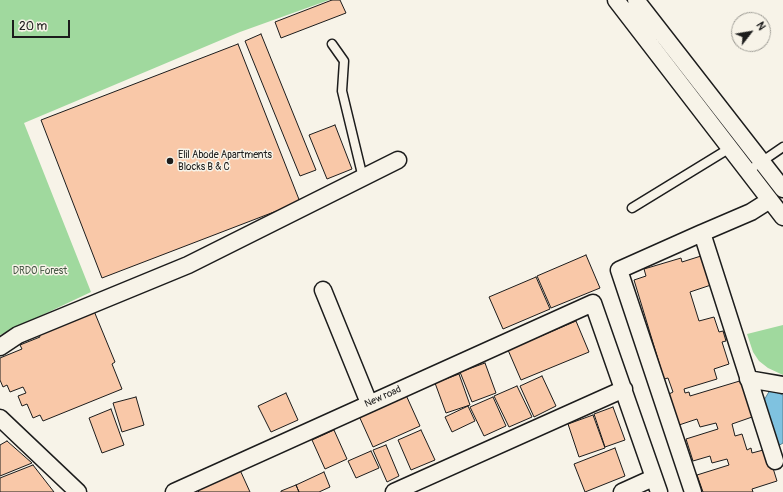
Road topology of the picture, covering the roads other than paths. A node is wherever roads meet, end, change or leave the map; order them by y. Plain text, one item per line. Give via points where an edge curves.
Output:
1 (616, 0) edge
2 (636, 0) edge
3 (332, 44) dead end
4 (783, 147) edge
5 (730, 148) junction
6 (398, 160) dead end
7 (762, 161) junction
8 (748, 171) junction
9 (363, 178) junction
10 (783, 189) edge
11 (770, 200) junction
12 (632, 208) dead end
13 (783, 217) edge
14 (702, 233) junction
15 (323, 290) dead end
16 (0, 347) edge
17 (748, 379) junction
18 (783, 385) edge
19 (624, 389) junction
20 (369, 403) junction
21 (0, 418) edge
22 (775, 461) dead end
23 (656, 485) edge
24 (78, 492) edge
25 (174, 492) edge
26 (394, 492) edge
27 (622, 492) edge
28 (693, 492) edge

1 - 5 street
2 - 7 street
3 - 9 lane via 344,61 342,91
4 - 7 lane
5 - 8 street
5 - 12 lane
6 - 9 street
7 - 8 lane
7 - 10 street
8 - 11 street
9 - 16 street via 188,265 18,335
11 - 13 street
11 - 14 street via 751,212
14 - 17 street
14 - 28 street via 619,270
15 - 20 street
17 - 18 street
17 - 22 street
19 - 20 street, New road via 593,303
19 - 23 street
19 - 26 street
20 - 25 street, New road
21 - 24 street
23 - 27 street

